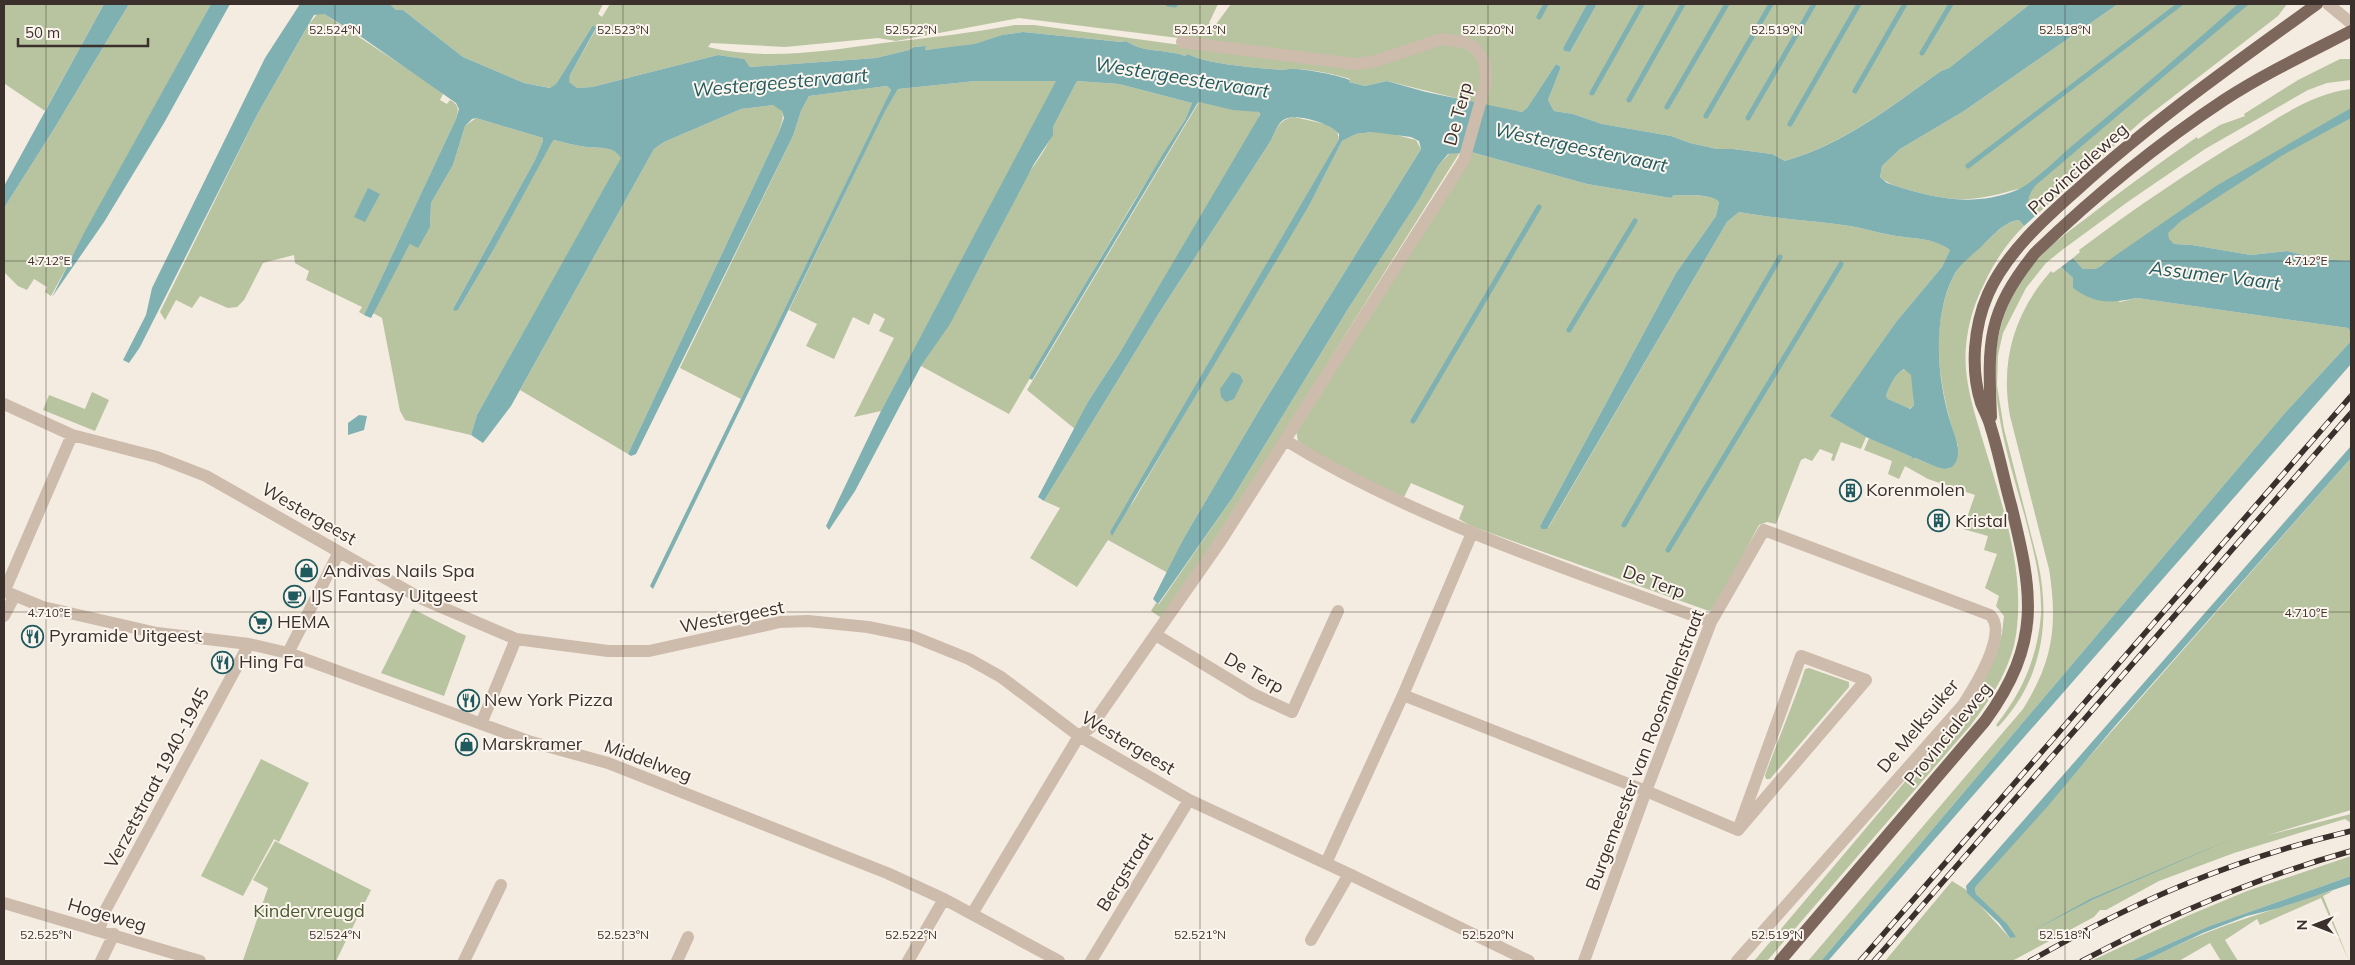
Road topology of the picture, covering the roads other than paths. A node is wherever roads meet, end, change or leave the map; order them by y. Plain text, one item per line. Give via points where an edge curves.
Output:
1 (2317, 4) edge
2 (2328, 4) edge
3 (2351, 23) edge
4 (2351, 31) edge
5 (1182, 42) dead end
6 (4, 404) edge
7 (1991, 427) junction
8 (72, 435) junction
9 (1285, 440) junction
10 (1764, 530) joint
11 (1472, 533) junction
12 (340, 552) junction
13 (7, 593) edge
14 (1338, 611) dead end
15 (4, 616) edge
16 (1711, 622) junction
17 (1156, 635) junction
18 (516, 639) junction
19 (249, 644) junction
20 (288, 653) junction
21 (1403, 695) junction
22 (481, 724) junction
23 (1079, 736) junction
24 (1646, 791) junction
25 (1189, 800) junction
26 (1738, 830) junction
27 (1326, 863) junction
28 (1349, 874) junction
29 (501, 885) dead end
30 (944, 898) junction
31 (4, 903) edge
32 (972, 914) junction
33 (99, 930) junction
34 (114, 934) junction
35 (688, 937) dead end
36 (1311, 940) dead end
37 (101, 961) edge
38 (200, 961) edge
39 (464, 961) edge
40 (677, 961) edge
41 (908, 961) edge
42 (1059, 961) edge
43 (1090, 961) edge
44 (1529, 961) edge
45 (1584, 961) edge
46 (1737, 961) edge
47 (1780, 961) edge

1 - 7 main road, Provincialeweg via 2209,81 2114,156 2051,213 2006,265 1982,309 1975,369 1981,402
2 - 3 street
4 - 7 main road, Provincialeweg via 2220,103 2127,171 2035,253 1996,315 1988,365
5 - 9 street, De Terp via 1355,64 1442,39 1474,47 1484,61 1485,86 1464,160
6 - 8 street, Westergeest
7 - 47 main road, Provincialeweg via 2028,585 2028,622 2014,675 1985,721
8 - 12 street, Westergeest via 157,457 206,476
8 - 13 street
9 - 11 street, De Terp via 1336,471
9 - 17 street, De Terp
10 - 16 street, Burgemeester van Roosmalenstraat
10 - 46 street, De Melksuiker via 1990,615 1995,619 1997,628 1990,656 1962,705
11 - 16 street, De Terp
11 - 21 street
12 - 18 street, Westergeest via 420,598
12 - 20 street
13 - 15 street
13 - 19 street, Middelweg via 43,607 157,633
14 - 17 street, De Terp via 1292,712 1253,694
16 - 24 street, Burgemeester van Roosmalenstraat
17 - 23 street, De Terp via 1090,728
18 - 22 street
18 - 23 street, Westergeest via 608,651 649,651 780,622 808,621 868,627 912,636 969,659 1001,677
19 - 20 street, Middelweg
19 - 33 street, Verzetstraat 1940-1945 via 106,909
20 - 22 street, Middelweg
21 - 24 street
21 - 27 street
22 - 30 street, Middelweg via 608,763 887,872
23 - 25 street, Westergeest
23 - 32 street, De Terp
24 - 26 street
24 - 45 street, Burgemeester van Roosmalenstraat
25 - 27 street, Westergeest
25 - 43 street, Bergstraat
26 - 26 street via 1801,656 1866,680 1750,815
27 - 28 street, Westergeest
28 - 36 street
28 - 44 street, Westergeest
29 - 39 street
30 - 32 street, Middelweg
30 - 41 street
31 - 33 street, Hogeweg
32 - 42 street, Middelweg
33 - 34 street, Hogeweg
34 - 37 street
34 - 38 street, Hogeweg
35 - 40 street

